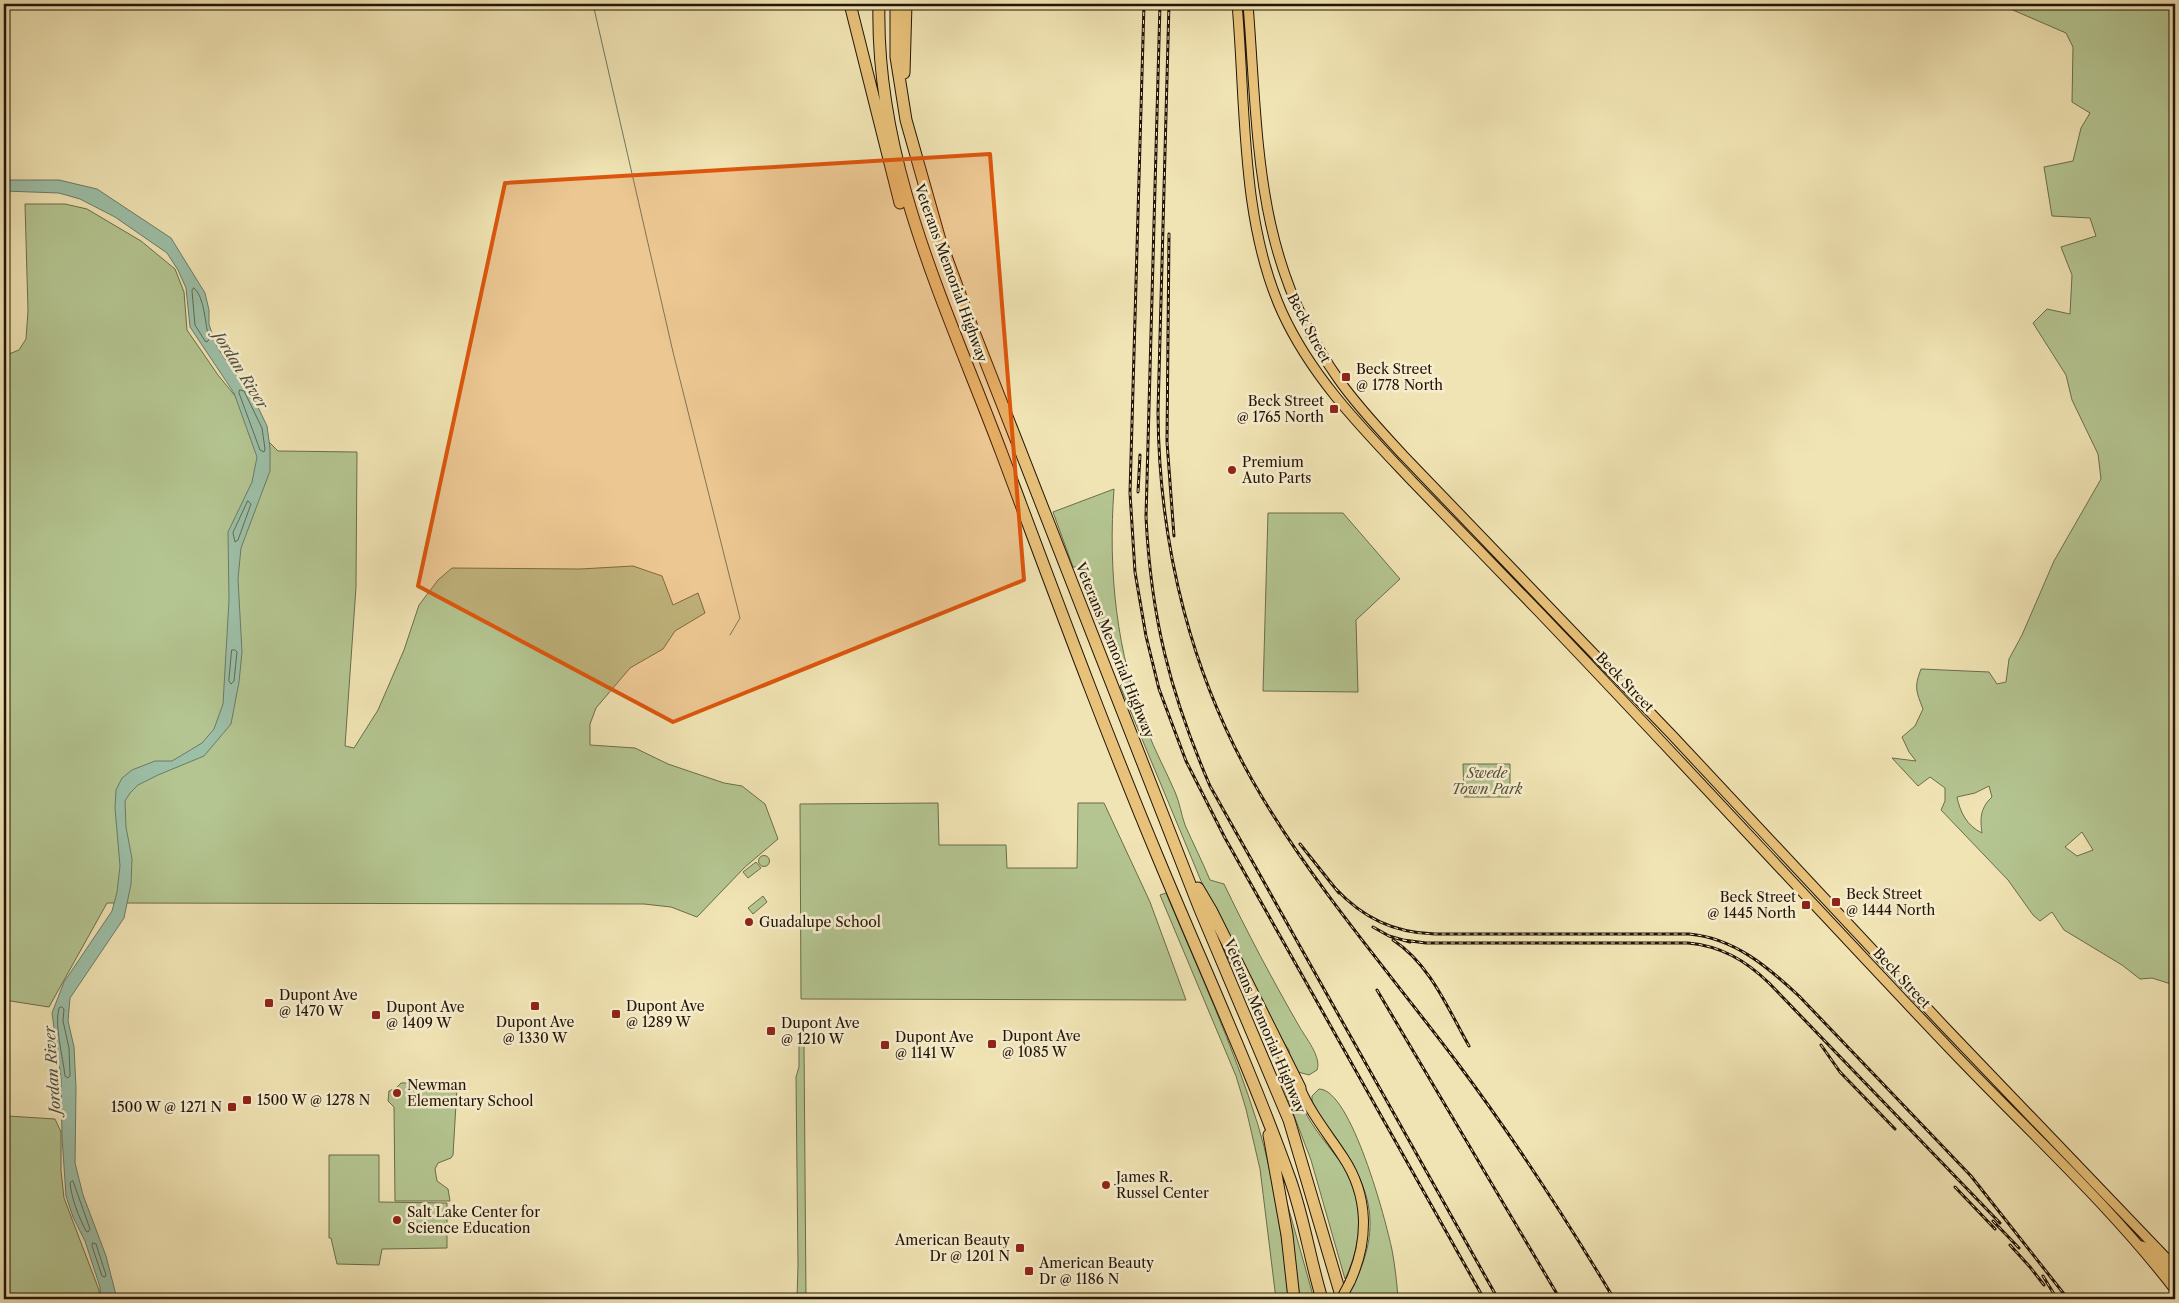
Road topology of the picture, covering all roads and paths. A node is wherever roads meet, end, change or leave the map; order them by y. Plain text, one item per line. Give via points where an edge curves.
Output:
1 (850, 4) edge
2 (879, 4) edge
3 (896, 4) edge
4 (906, 4) edge
5 (1237, 4) edge
6 (1248, 4) edge
7 (906, 120) junction
8 (964, 355) junction
9 (1183, 863) junction
10 (1300, 1088) joint
11 (1266, 1114) junction
12 (2133, 1240) junction
13 (2175, 1266) edge
14 (2175, 1278) edge
15 (2175, 1290) edge
16 (1294, 1299) edge
17 (1322, 1299) edge
18 (1341, 1299) edge

1 - 8 highway via 908,229 948,327
2 - 8 highway, Veterans Memorial Highway via 885,101 897,163 909,209
3 - 7 highway, Veterans Memorial Highway via 896,57
4 - 7 highway
5 - 12 main road, Beck Street via 1250,182 1260,245 1281,309 1305,355 1324,382 1400,468 1648,725
6 - 13 main road, Beck Street via 1260,169 1272,233 1296,303 1339,380 1403,455
7 - 9 highway, Veterans Memorial Highway via 940,240 972,327
8 - 11 highway, Veterans Memorial Highway via 1101,717
9 - 10 highway via 1211,910
9 - 18 highway, Veterans Memorial Highway via 1289,1120
10 - 18 main road, bridge via 1313,1114 1350,1169 1362,1201 1364,1235 1360,1257
11 - 16 highway via 1272,1165 1287,1235
11 - 17 highway, Veterans Memorial Highway via 1292,1184
12 - 14 main road via 2153,1254
12 - 15 main road, Beck Street

